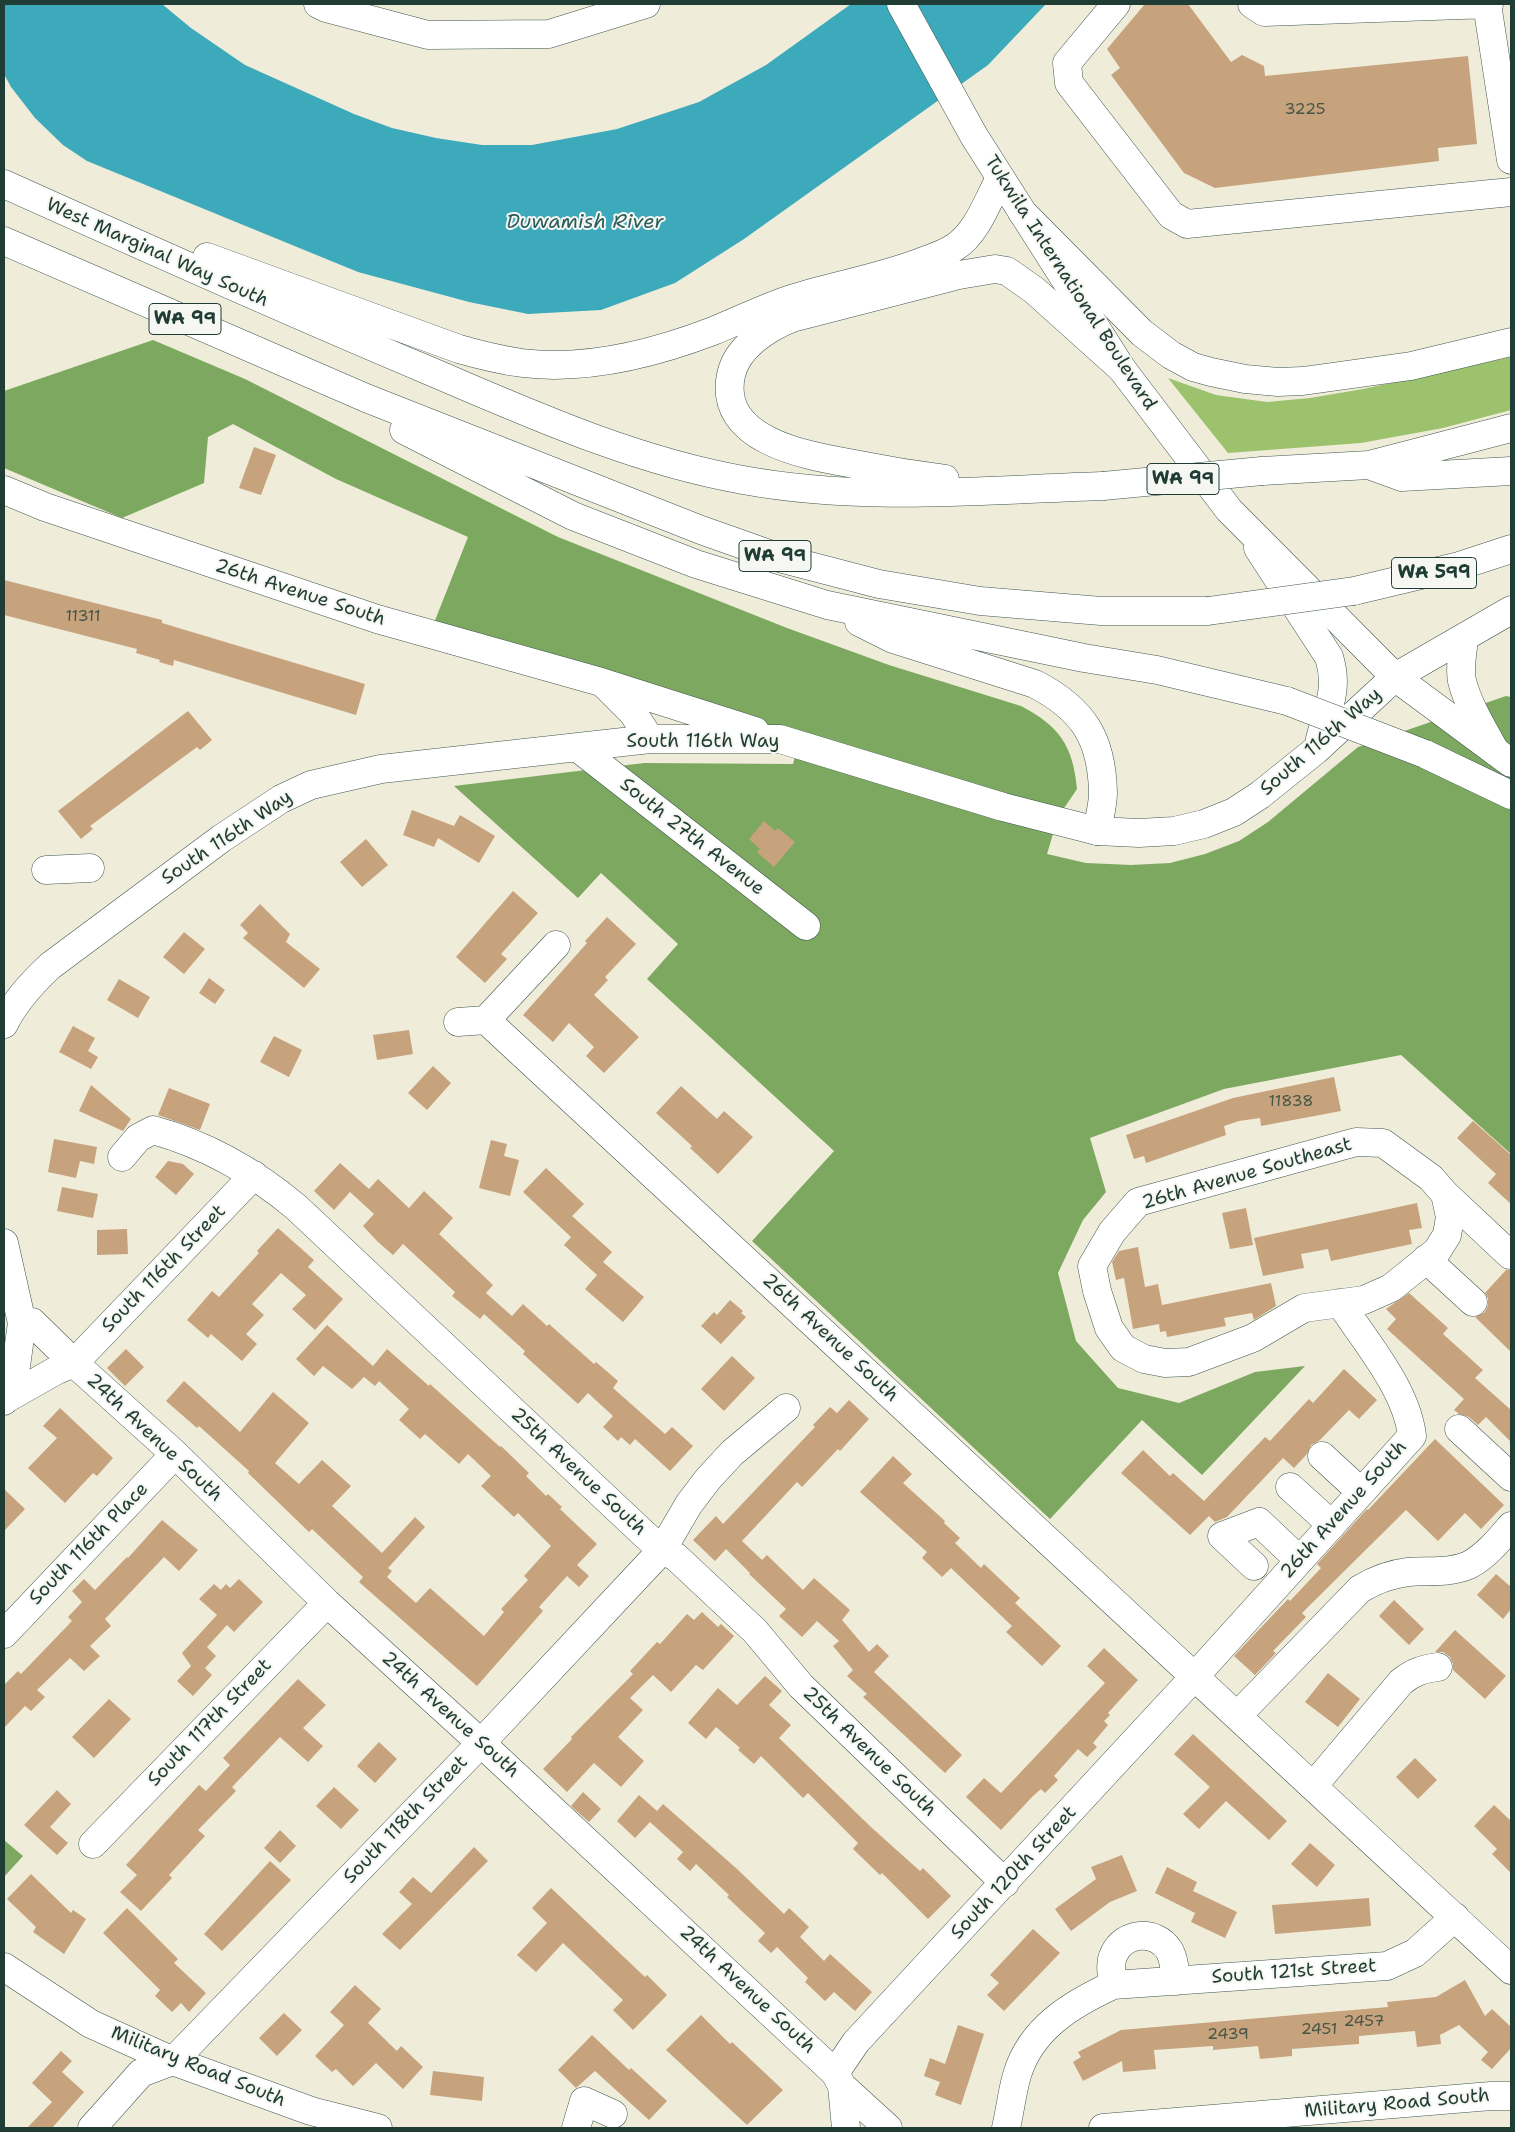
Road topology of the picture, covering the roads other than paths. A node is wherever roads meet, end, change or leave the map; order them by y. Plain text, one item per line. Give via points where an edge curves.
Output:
1 (318, 4) edge
2 (646, 4) edge
3 (901, 4) edge
4 (1116, 4) edge
5 (1252, 4) edge
6 (1488, 4) edge
7 (1511, 160) edge
8 (1000, 178) junction
9 (4, 184) edge
10 (1511, 192) edge
11 (1022, 212) junction
12 (4, 240) edge
13 (1511, 342) edge
14 (1122, 369) junction
15 (366, 398) junction
16 (1511, 428) edge
17 (1369, 465) junction
18 (1511, 471) edge
19 (1010, 489) junction
20 (4, 490) edge
21 (1245, 528) junction
22 (1511, 549) edge
23 (1354, 591) joint
24 (827, 606) junction
25 (1511, 610) edge
26 (1464, 638) junction
27 (1396, 677) junction
28 (601, 682) junction
29 (650, 739) junction
30 (780, 739) junction
31 (578, 748) junction
32 (1316, 750) junction
33 (1503, 757) edge
34 (1511, 795) edge
35 (1097, 831) junction
36 (90, 868) dead end
37 (46, 870) dead end
38 (806, 926) dead end
39 (556, 945) dead end
40 (486, 1020) junction
41 (458, 1022) dead end
42 (4, 1024) edge
43 (122, 1157) dead end
44 (254, 1174) junction
45 (1445, 1194) junction
46 (4, 1243) edge
47 (1510, 1255) edge
48 (1426, 1259) junction
49 (1473, 1302) dead end
50 (1340, 1303) junction
51 (22, 1323) junction
52 (74, 1364) junction
53 (4, 1400) edge
54 (786, 1408) dead end
55 (1459, 1429) dead end
56 (175, 1454) junction
57 (1322, 1456) dead end
58 (1511, 1477) edge
59 (1290, 1487) dead end
60 (1361, 1492) junction
61 (1332, 1525) junction
62 (1511, 1526) edge
63 (662, 1550) junction
64 (1299, 1560) junction
65 (1254, 1566) dead end
66 (326, 1603) junction
67 (4, 1634) edge
68 (1438, 1667) dead end
69 (1196, 1675) junction
70 (1238, 1715) junction
71 (481, 1743) junction
72 (1314, 1785) junction
73 (92, 1844) dead end
74 (1005, 1883) junction
75 (1455, 1917) junction
76 (4, 1967) edge
77 (1511, 1970) edge
78 (1176, 1980) junction
79 (1113, 1985) junction
80 (173, 2061) junction
81 (839, 2079) junction
82 (1511, 2096) edge
83 (613, 2114) dead end
84 (1339, 2119) edge
85 (92, 2128) edge
86 (378, 2128) edge
87 (576, 2128) edge
88 (846, 2128) edge
89 (888, 2128) edge
90 (1006, 2128) edge
91 (1103, 2128) edge

1 - 2 main road via 428,36 549,34
3 - 8 main road, Tukwila International Boulevard
4 - 10 main road via 1067,63 1069,83 1171,215 1187,224
5 - 6 main road via 1264,12
6 - 7 main road
8 - 9 main road via 968,236 955,247 937,255 900,270 793,298 660,350 559,365 523,363 451,347 94,214
8 - 11 main road, Tukwila International Boulevard
9 - 19 main road, West Marginal Way South / WA 99 via 310,321 610,446 743,480 822,492 920,494
11 - 13 main road via 1142,333 1171,355 1211,372 1245,379 1303,381 1411,366
11 - 14 main road, Tukwila International Boulevard
12 - 15 main road, WA 99
14 - 19 main road via 1034,290 1007,271 995,269 959,275 776,324 742,352 732,368 730,393 739,417 752,431 786,449 903,473
14 - 21 main road, Tukwila International Boulevard
15 - 23 main road, WA 99, bridge via 701,530 783,559 879,584 980,601 1100,611 1208,611
15 - 24 main road via 397,426 572,516 696,564
16 - 17 main road
17 - 18 main road via 1402,477
17 - 19 main road, WA 99, bridge via 1103,486
20 - 28 main road, 26th Avenue South via 45,507 377,619
21 - 27 main road, Tukwila International Boulevard
21 - 32 main road via 1329,656 1334,672 1334,689
22 - 23 main road, WA 599 via 1459,566
24 - 34 main road, bridge via 1157,670 1287,701 1425,754
24 - 35 main road via 893,639 1035,684 1067,704 1096,742 1103,794
25 - 26 main road, South 116th Way
26 - 27 main road, South 116th Way
26 - 33 main road via 1462,680 1471,704
27 - 32 main road, South 116th Way
27 - 33 main road, Tukwila International Boulevard
28 - 29 main road, 26th Avenue South via 633,713
28 - 30 main road, 26th Avenue South
29 - 30 main road, South 116th Way
29 - 31 main road, South 116th Way
30 - 35 main road, South 116th Way via 1003,807
31 - 38 main road, South 27th Avenue
31 - 42 main road, South 116th Way via 381,769 311,785 281,799 69,950 32,984
32 - 35 main road, South 116th Way via 1260,795 1234,812 1204,824 1174,832
36 - 37 main road
39 - 40 main road
40 - 41 main road
40 - 69 main road, 26th Avenue South
43 - 44 main road, 25th Avenue South via 138,1138 153,1130 181,1137
44 - 52 main road, South 116th Street
44 - 63 main road, 25th Avenue South via 296,1207
45 - 47 main road
45 - 48 main road, 26th Avenue Southeast via 1450,1217 1447,1235 1437,1251
45 - 50 main road, 26th Avenue Southeast via 1431,1178 1383,1143 1356,1142 1138,1202 1112,1232 1092,1266 1109,1328 1123,1348 1144,1359 1165,1363 1189,1362 1253,1338 1304,1308
46 - 51 main road
48 - 49 main road
48 - 50 main road, 26th Avenue Southeast via 1390,1288 1364,1300
50 - 60 main road, 26th Avenue South via 1401,1395 1410,1418 1412,1436
51 - 52 main road, 24th Avenue South via 32,1322
51 - 53 main road via 16,1366
52 - 53 main road
52 - 56 main road, 24th Avenue South
54 - 63 main road, South 118th Street via 732,1453 708,1479
55 - 58 main road
56 - 66 main road, 24th Avenue South
56 - 67 main road, South 116th Place
57 - 60 main road
59 - 61 main road
60 - 61 main road, 26th Avenue South
61 - 64 main road, 26th Avenue South
62 - 70 main road via 1485,1554 1470,1564 1442,1572 1409,1572 1391,1576 1360,1589
63 - 71 main road, South 118th Street
63 - 74 main road, 25th Avenue South via 676,1557 755,1631 801,1686
64 - 65 main road via 1258,1522 1222,1536
64 - 69 main road, 26th Avenue South
66 - 71 main road, 24th Avenue South
66 - 73 main road, South 117th Street
68 - 72 main road via 1411,1673 1401,1682
69 - 70 main road, 26th Avenue South
69 - 74 main road, South 120th Street
70 - 72 main road, 26th Avenue South
71 - 80 main road, South 118th Street
71 - 81 main road, 24th Avenue South
72 - 75 main road, 26th Avenue South
74 - 81 main road, South 120th Street via 856,2042
75 - 77 main road, 26th Avenue South
75 - 78 main road, South 121st Street via 1415,1953 1387,1966
76 - 80 main road, Military Road South via 91,2024
78 - 79 main road, South 121st Street
78 - 79 main road via 1168,1950 1150,1936 1141,1935 1120,1944 1113,1955
79 - 90 main road, South 121st Street via 1080,2001 1051,2021 1030,2047 1017,2074
80 - 85 main road, South 118th Street via 141,2073
80 - 86 main road, Military Road South via 311,2111
81 - 88 main road
81 - 89 main road, 24th Avenue South
82 - 84 main road, Military Road South via 1491,2096
83 - 87 main road via 584,2101
84 - 91 main road, Military Road South

